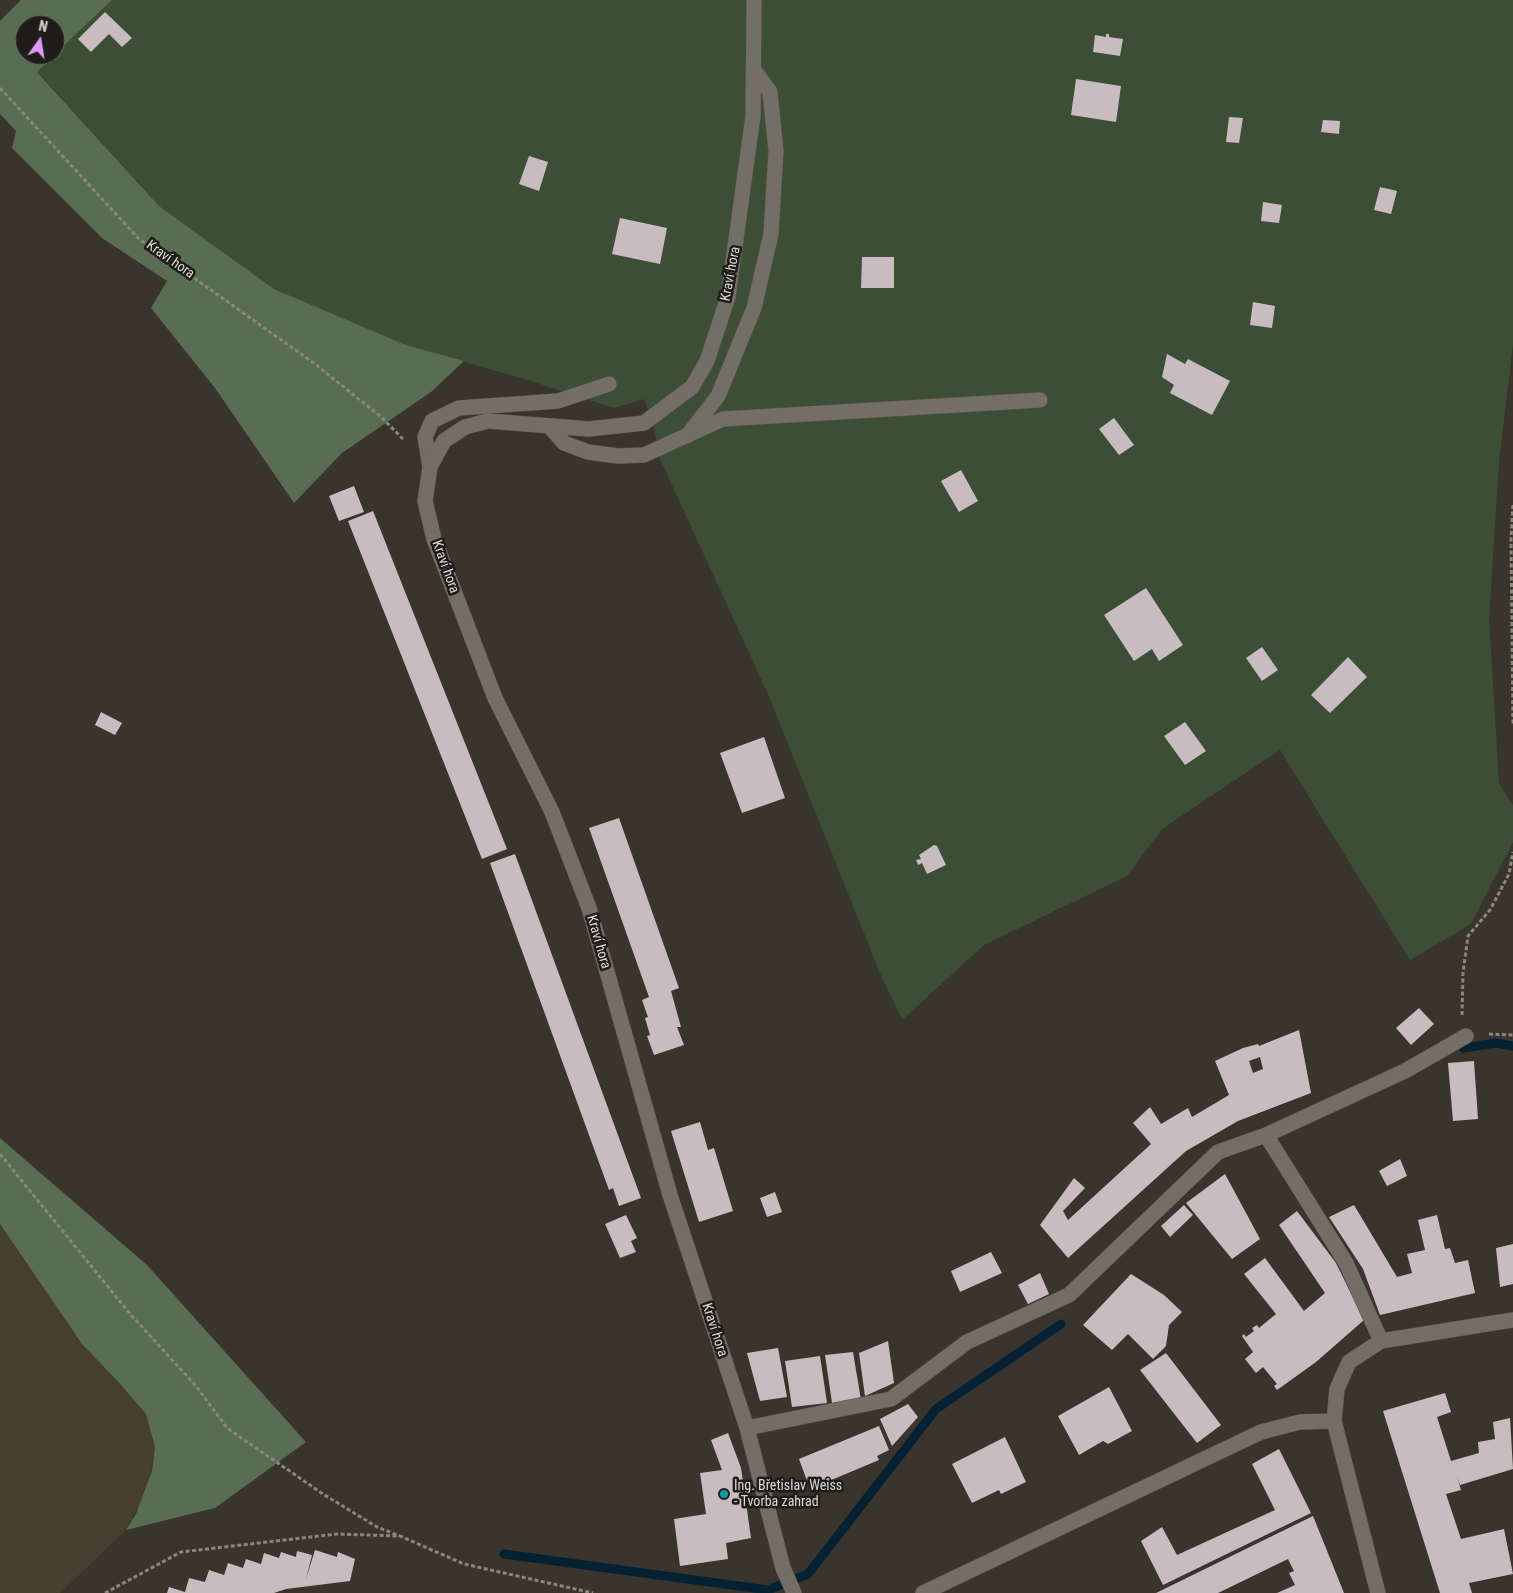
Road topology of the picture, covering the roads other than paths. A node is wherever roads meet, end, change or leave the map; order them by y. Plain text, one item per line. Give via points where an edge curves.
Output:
1 (754, 0) edge
2 (754, 70) junction
3 (609, 384) dead end
4 (1040, 400) dead end
5 (549, 426) junction
6 (687, 436) junction
7 (430, 467) junction
8 (1466, 1036) dead end
9 (1266, 1135) junction
10 (1513, 1320) edge
11 (1382, 1341) junction
12 (1334, 1421) junction
13 (747, 1428) junction
14 (794, 1593) edge
15 (923, 1593) edge
16 (1378, 1593) edge

1 - 2 street, Kraví hora
2 - 5 street, Kraví hora via 753,116 728,297 707,361 692,387 644,423 589,429
2 - 6 street via 770,92 776,151 771,234 754,308 718,396
3 - 7 street via 558,401 459,408 432,422 425,438
4 - 6 street via 723,419
5 - 6 street via 564,443 588,452 618,456 644,455
5 - 7 street, Kraví hora via 488,421 465,427 444,442
7 - 13 street, Kraví hora via 425,501 434,539 495,698 552,812 589,908 670,1195
8 - 9 street via 1405,1071
9 - 11 street via 1346,1263
9 - 13 street via 1218,1152 1069,1296 967,1342 891,1398
10 - 11 street
11 - 12 street via 1349,1362 1337,1389
12 - 15 street via 1300,1422 1261,1432
12 - 16 street
13 - 14 street, Kraví hora via 783,1568

